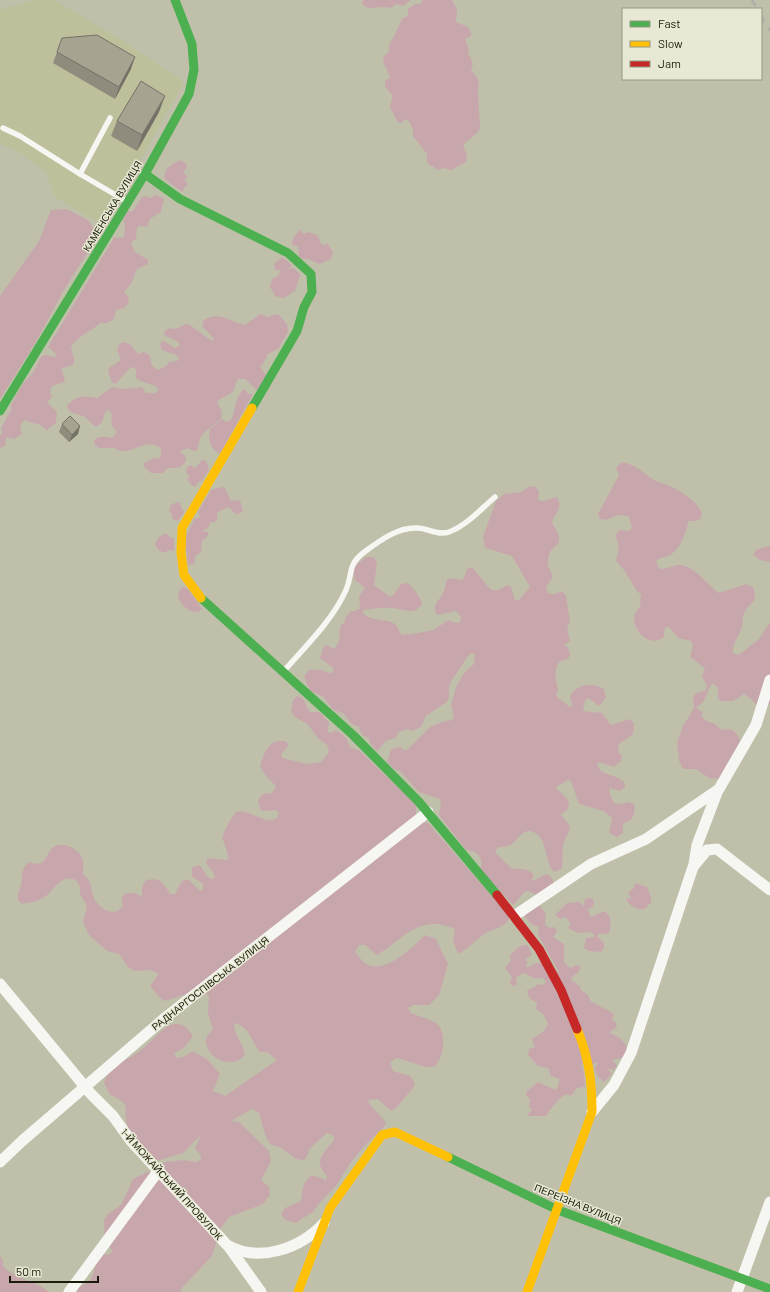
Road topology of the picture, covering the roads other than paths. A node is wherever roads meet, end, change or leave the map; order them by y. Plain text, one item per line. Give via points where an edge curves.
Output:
1 (175, 0) edge
2 (110, 118) dead end
3 (3, 128) dead end
4 (80, 174) junction
5 (145, 174) junction
6 (128, 202) junction
7 (0, 411) edge
8 (495, 497) dead end
9 (283, 672) junction
10 (770, 680) edge
11 (718, 789) junction
12 (428, 812) junction
13 (693, 867) junction
14 (770, 890) edge
15 (514, 916) junction
16 (0, 984) edge
17 (86, 1087) junction
18 (592, 1112) junction
19 (0, 1162) edge
20 (159, 1170) junction
21 (770, 1202) edge
22 (558, 1210) junction
23 (325, 1222) junction
24 (227, 1245) junction
25 (741, 1278) junction
26 (770, 1289) edge
27 (69, 1292) edge
28 (261, 1292) edge
29 (298, 1292) edge
30 (528, 1292) edge
31 (737, 1292) edge

1 - 5 street, КАМЕНСЬКА ВУЛИЦЯ via 192,44 194,70 189,94
2 - 4 lane
3 - 4 lane
4 - 6 lane
5 - 6 street, КАМЕНСЬКА ВУЛИЦЯ
5 - 9 street via 180,199 288,253 311,274 312,292 304,307 297,331 182,528 181,553 184,574 203,600
6 - 7 street, КАМЕНСЬКА ВУЛИЦЯ
8 - 9 lane via 468,522 449,532 436,533 417,528 398,531 362,554 351,567 346,589 333,612
9 - 12 street via 353,735
10 - 11 street via 756,724
11 - 13 street via 697,845
11 - 15 street via 646,839 591,864
12 - 15 street
12 - 17 street, РАДНАРГОСПІВСЬКА ВУЛИЦЯ via 166,1017
13 - 14 street via 707,850 717,849
13 - 18 street via 631,1053 614,1086
15 - 18 street via 539,949 562,990 576,1023 586,1052 592,1083
16 - 17 street, 1-Й МОЖАЙСЬКИЙ ПРОВУЛОК
17 - 19 street, РАДНАРГОСПІВСЬКА ВУЛИЦЯ via 22,1140
17 - 20 street, 1-Й МОЖАЙСЬКИЙ ПРОВУЛОК
18 - 22 street
20 - 24 street, 1-Й МОЖАЙСЬКИЙ ПРОВУЛОК
20 - 27 street
21 - 25 street
22 - 23 street, ПЕРЕЇЗНА ВУЛИЦЯ via 395,1132 382,1135 330,1208
22 - 25 street, ПЕРЕЇЗНА ВУЛИЦЯ
22 - 30 street
23 - 24 street, 1-Й МОЖАЙСЬКИЙ ПРОВУЛОК via 300,1241 266,1254 238,1251
23 - 29 street
24 - 28 street
25 - 26 street, ПЕРЕЇЗНА ВУЛИЦЯ
25 - 31 street

